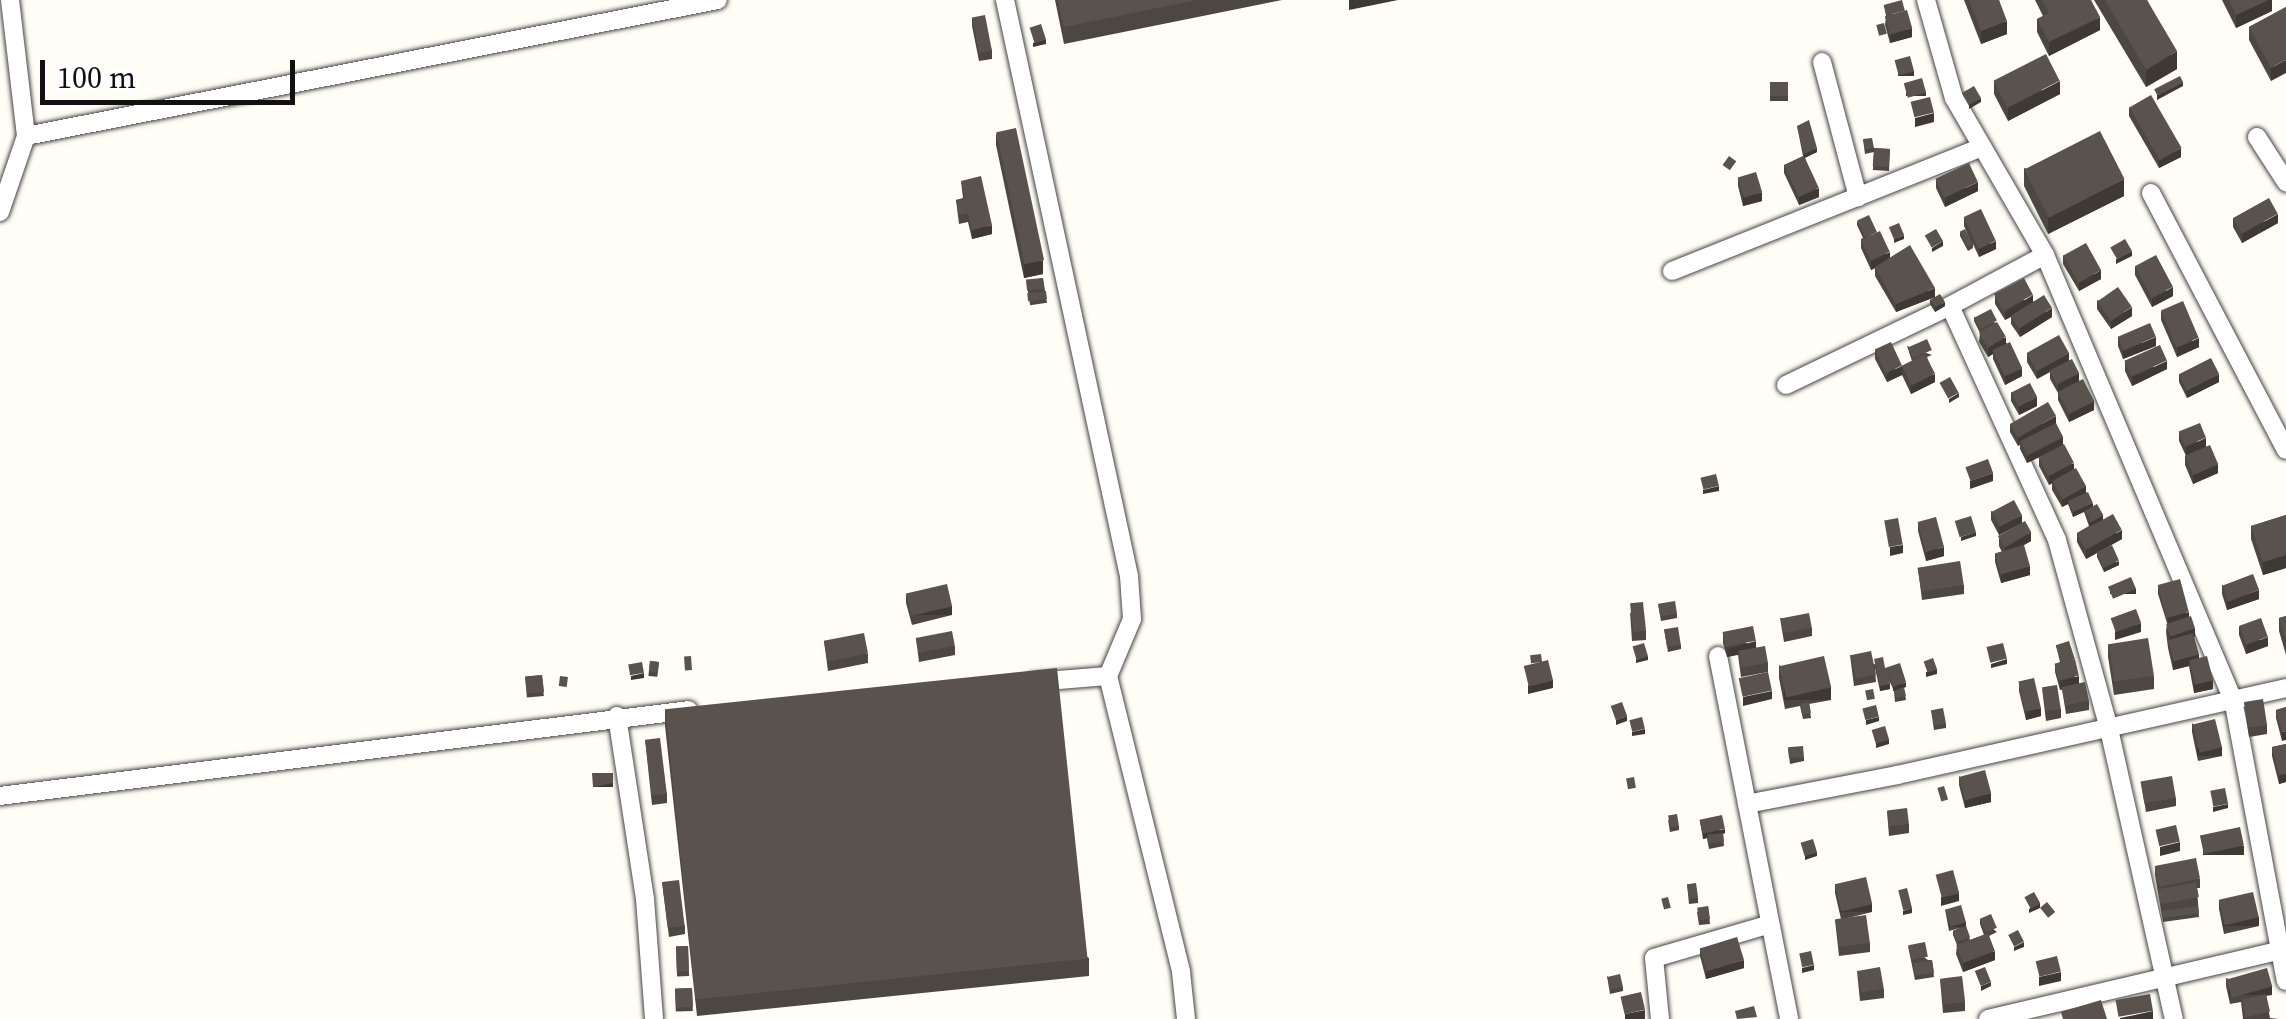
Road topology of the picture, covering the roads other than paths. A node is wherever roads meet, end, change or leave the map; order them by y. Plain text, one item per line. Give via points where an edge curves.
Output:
1 (10, 0) edge
2 (718, 0) edge
3 (1005, 0) edge
4 (1926, 0) edge
5 (1822, 62) dead end
6 (26, 136) junction
7 (2258, 137) dead end
8 (1982, 147) junction
9 (2286, 182) edge
10 (2152, 193) dead end
11 (1858, 197) junction
12 (0, 212) edge
13 (2044, 254) junction
14 (1672, 270) dead end
15 (1950, 306) junction
16 (1786, 385) dead end
17 (2286, 450) edge
18 (1718, 656) dead end
19 (1108, 676) junction
20 (1010, 684) edge
21 (2286, 688) edge
22 (2233, 699) junction
23 (715, 708) edge
24 (617, 716) junction
25 (2109, 729) junction
26 (0, 796) edge
27 (1746, 804) junction
28 (1770, 924) junction
29 (2283, 950) edge
30 (2166, 976) junction
31 (2286, 981) edge
32 (2035, 1014) edge
33 (654, 1019) edge
34 (1186, 1019) edge
35 (1660, 1019) edge
36 (1789, 1019) edge
37 (1988, 1019) edge
38 (2174, 1019) edge

1 - 6 street
2 - 6 street
3 - 19 street via 1129,576 1132,619
4 - 8 street via 1954,98
5 - 11 street
6 - 12 street
7 - 9 street
8 - 11 street
8 - 13 street
10 - 17 street
11 - 14 street
13 - 15 street
13 - 22 street
15 - 16 street
15 - 25 street via 2058,540
18 - 27 street
19 - 20 street
19 - 34 street via 1181,972
21 - 22 street
22 - 25 street
22 - 29 street
23 - 24 street
24 - 26 street
24 - 33 street via 646,899
25 - 27 street
25 - 30 street
27 - 28 street
28 - 35 street via 1654,958
28 - 36 street
29 - 30 street
29 - 31 street
30 - 32 street
30 - 38 street
32 - 37 street

